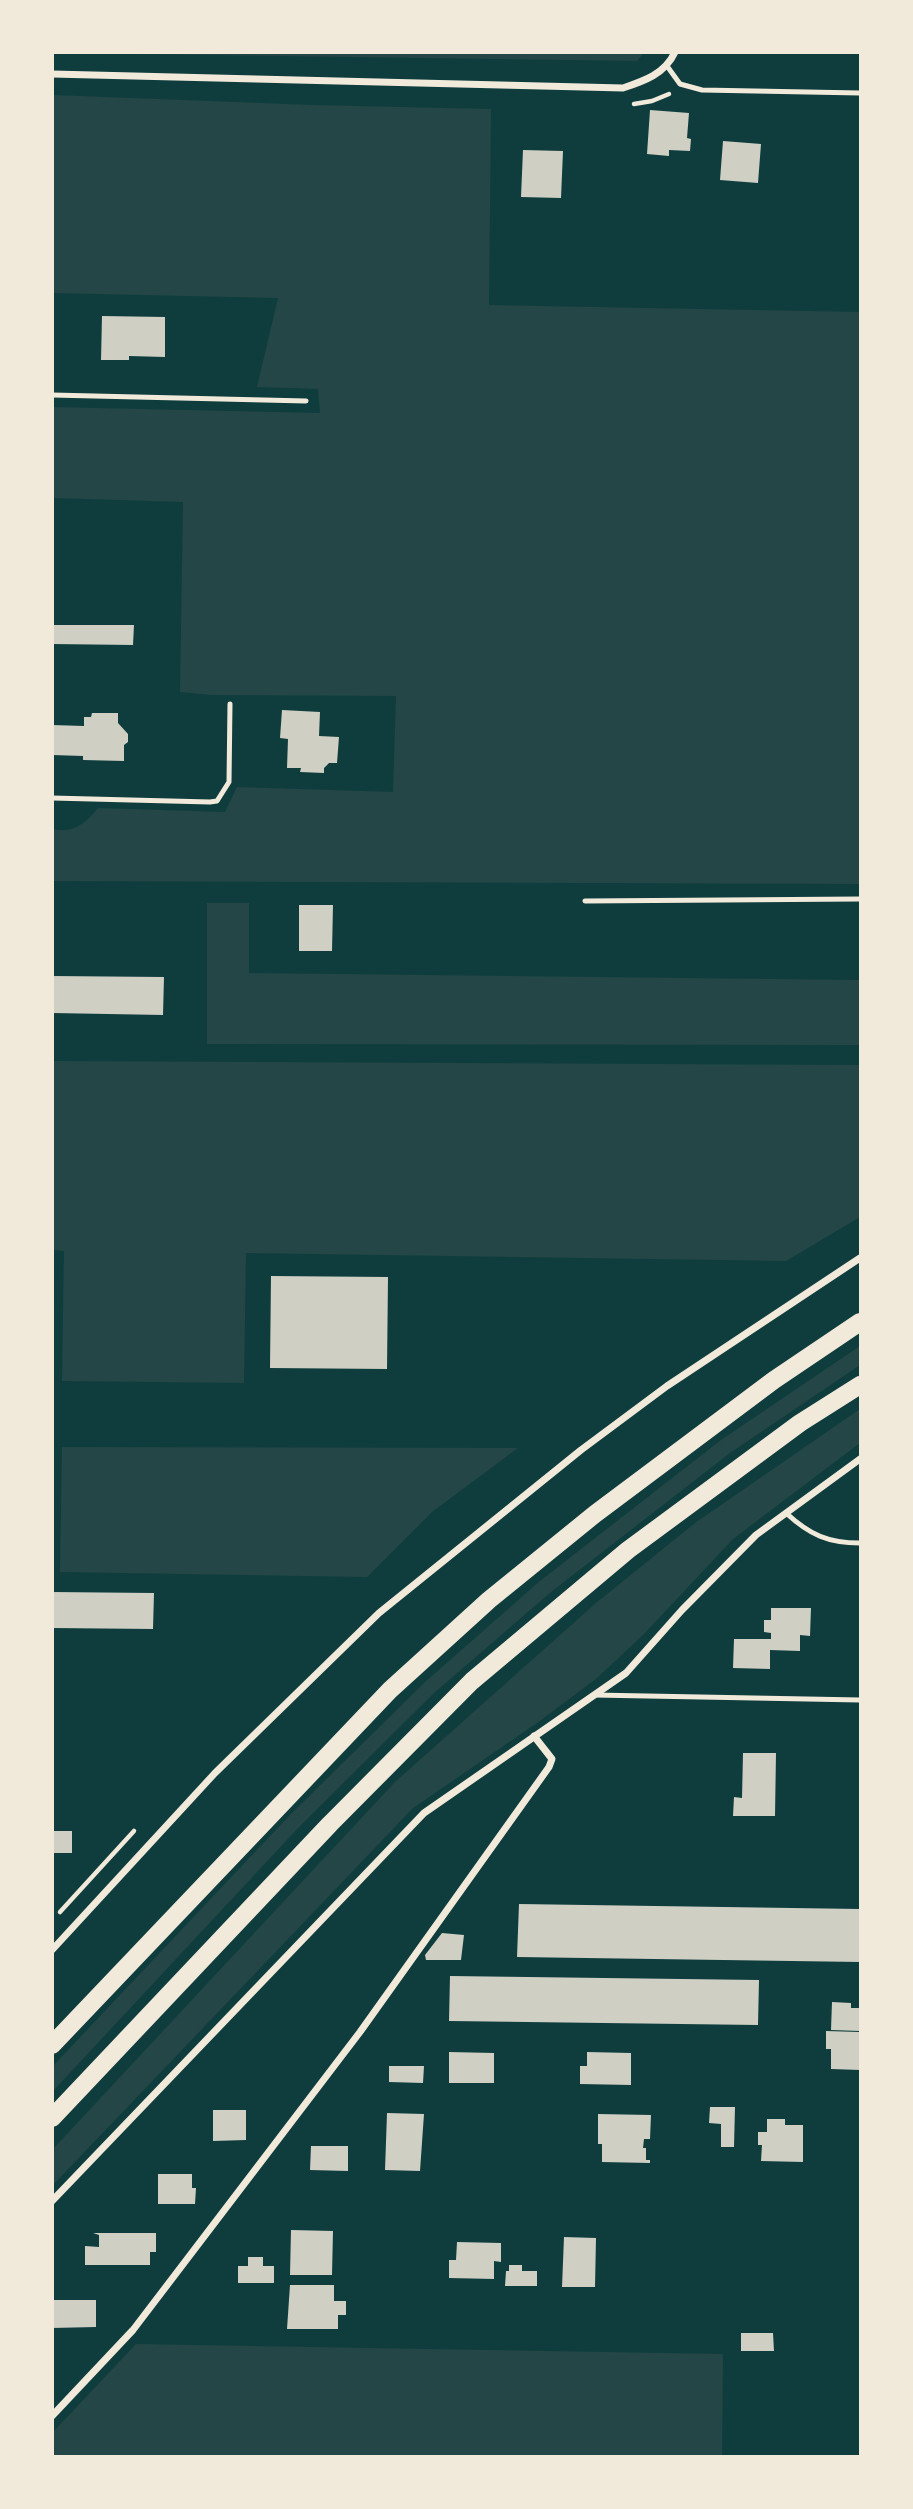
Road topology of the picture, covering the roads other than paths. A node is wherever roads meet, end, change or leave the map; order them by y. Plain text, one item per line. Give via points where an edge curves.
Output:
1 (675, 52) edge
2 (667, 66) junction
3 (52, 74) edge
4 (860, 93) edge
5 (52, 395) edge
6 (306, 401) dead end
7 (230, 705) dead end
8 (52, 798) edge
9 (860, 899) edge
10 (585, 901) dead end
11 (860, 1258) edge
12 (860, 1322) edge
13 (860, 1385) edge
14 (860, 1459) edge
15 (786, 1513) junction
16 (860, 1543) edge
17 (594, 1695) junction
18 (860, 1700) edge
19 (534, 1736) junction
20 (52, 1950) edge
21 (52, 2045) edge
22 (52, 2118) edge
23 (52, 2202) edge
24 (52, 2416) edge

1 - 2 street
2 - 3 street via 623,88
2 - 4 lane via 680,84 702,90
5 - 6 lane
7 - 8 lane via 229,782 217,800
9 - 10 lane
11 - 20 street via 667,1386 379,1613 215,1773
12 - 21 main road via 651,1472 489,1600 390,1690
13 - 22 main road via 800,1423 628,1550 472,1681
14 - 15 street
15 - 16 lane via 804,1529 837,1543
15 - 17 street via 756,1535 626,1673
17 - 18 lane
17 - 19 street
19 - 23 street via 424,1813
19 - 24 street via 549,1752 549,1767 360,2032 141,2319

